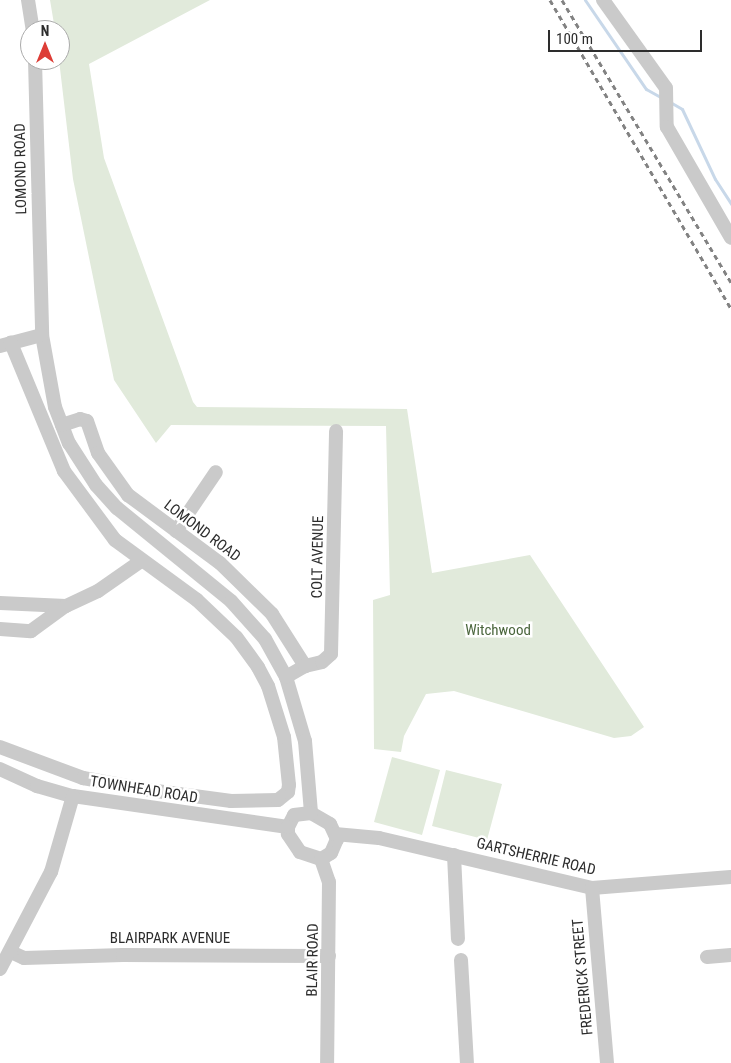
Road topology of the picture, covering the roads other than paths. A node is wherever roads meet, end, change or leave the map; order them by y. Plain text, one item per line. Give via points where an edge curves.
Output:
1 (28, 0) edge
2 (604, 0) edge
3 (31, 20) edge
4 (35, 70) edge
5 (731, 238) edge
6 (42, 335) junction
7 (5, 345) edge
8 (62, 425) junction
9 (336, 431) dead end
10 (216, 472) dead end
11 (176, 531) junction
12 (141, 561) junction
13 (211, 584) junction
14 (197, 600) junction
15 (0, 603) edge
16 (66, 606) junction
17 (0, 629) edge
18 (305, 666) junction
19 (286, 676) junction
20 (0, 747) edge
21 (0, 769) edge
22 (73, 796) junction
23 (312, 813) junction
24 (288, 826) junction
25 (335, 834) junction
26 (454, 855) junction
27 (321, 858) junction
28 (731, 877) edge
29 (592, 888) junction
30 (458, 939) dead end
31 (12, 952) junction
32 (731, 955) edge
33 (329, 956) junction
34 (707, 957) dead end
35 (461, 960) dead end
36 (0, 969) edge
37 (327, 1063) edge
38 (467, 1063) edge
39 (607, 1063) edge

1 - 3 street
2 - 5 street via 666,88 667,127
4 - 6 street, LOMOND ROAD
6 - 7 street
6 - 8 street, LOMOND ROAD via 47,374
7 - 12 street via 64,471 115,540
8 - 11 street, LOMOND ROAD via 80,419 87,421 98,453 128,495
8 - 13 street, LOMOND ROAD via 82,464 117,508
9 - 18 street, COLT AVENUE via 332,647 331,654 322,662
10 - 11 street
11 - 18 street, LOMOND ROAD via 220,563 255,595 286,632
12 - 14 street
12 - 16 street via 115,582
13 - 14 street
13 - 19 street, LOMOND ROAD via 265,639
14 - 20 street via 236,637 268,686 284,737 289,772 288,792 278,800 231,801 98,781
15 - 16 street
16 - 17 street via 31,631
18 - 19 street
19 - 23 street, LOMOND ROAD via 305,741
21 - 22 street, TOWNHEAD ROAD via 36,786
22 - 24 street, TOWNHEAD ROAD
22 - 31 street via 51,872
23 - 24 street via 294,815
23 - 25 street via 330,824
24 - 27 street via 291,841 300,852
25 - 26 street, GARTSHERRIE ROAD via 379,838
25 - 27 street via 334,849
26 - 29 street, GARTSHERRIE ROAD
26 - 30 street
27 - 33 street, BLAIR ROAD via 329,882
28 - 29 street, GARTSHERRIE ROAD
29 - 39 street, FREDERICK STREET
31 - 33 street, BLAIRPARK AVENUE via 24,958
31 - 36 street
32 - 34 street
33 - 37 street, BLAIR ROAD
35 - 38 street

